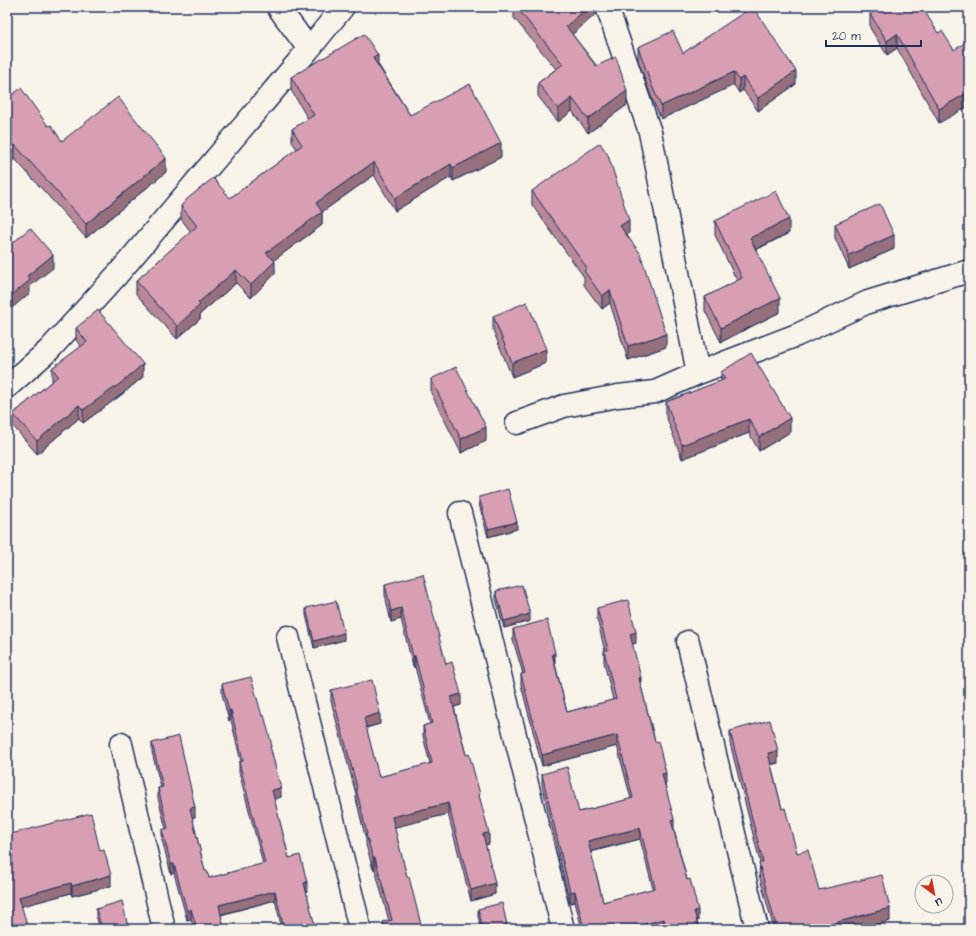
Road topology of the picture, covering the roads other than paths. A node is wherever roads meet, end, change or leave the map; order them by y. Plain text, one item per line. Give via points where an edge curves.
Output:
1 (278, 7) edge
2 (343, 7) edge
3 (607, 7) edge
4 (309, 49) junction
5 (969, 271) edge
6 (698, 373) junction
7 (7, 386) edge
8 (517, 423) dead end
9 (460, 513) dead end
10 (288, 637) dead end
11 (688, 642) dead end
12 (121, 744) dead end
13 (164, 929) edge
14 (360, 929) edge
15 (563, 929) edge
16 (757, 929) edge

1 - 4 street
2 - 4 street
3 - 6 street via 650,132
4 - 7 street via 117,275 49,350
5 - 6 street via 868,302 797,335
6 - 8 street via 655,392 564,406
9 - 15 street
10 - 14 street
11 - 16 street
12 - 13 street

